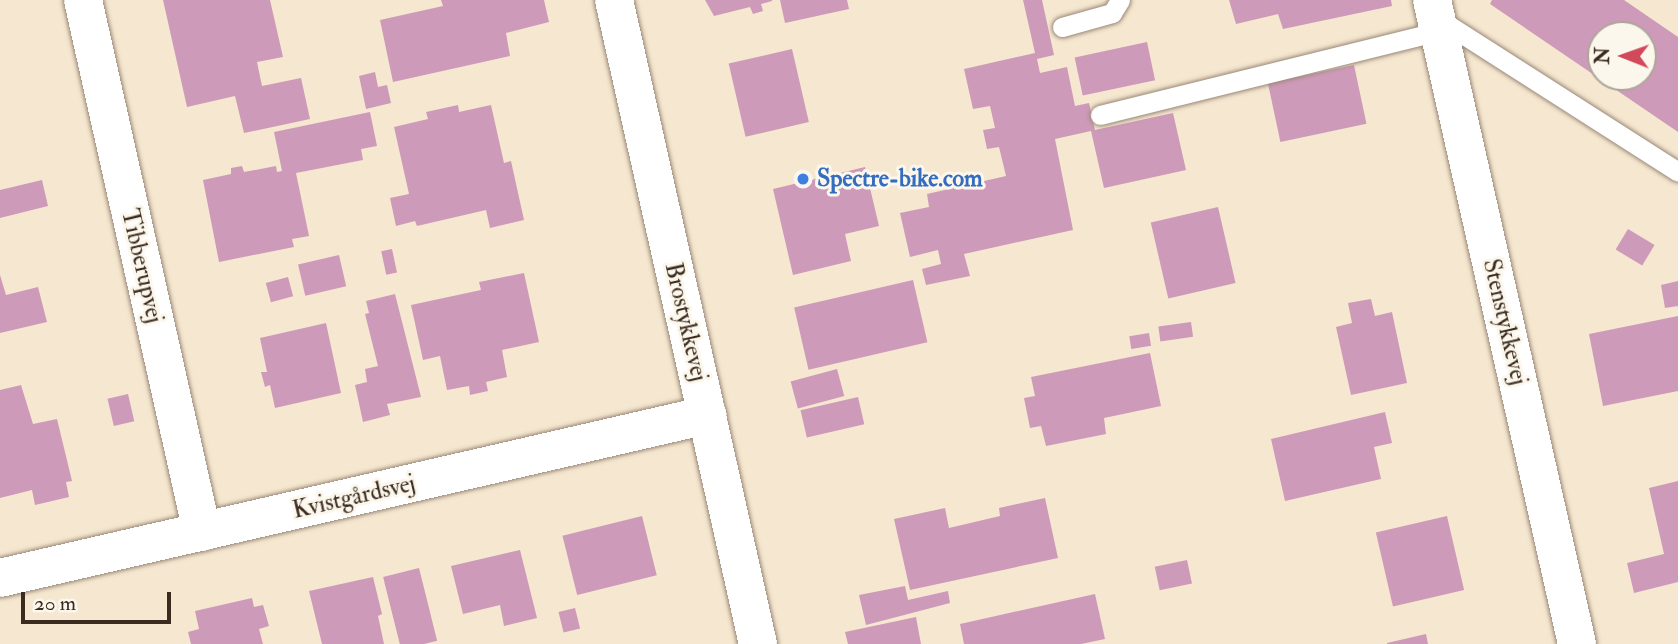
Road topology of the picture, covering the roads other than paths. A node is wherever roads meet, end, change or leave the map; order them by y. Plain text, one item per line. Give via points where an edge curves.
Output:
1 (83, 0) edge
2 (614, 0) edge
3 (1120, 0) edge
4 (1435, 16) edge
5 (1062, 27) dead end
6 (1100, 115) dead end
7 (1678, 172) edge
8 (707, 415) junction
9 (202, 532) junction
10 (0, 578) edge
11 (758, 644) edge
12 (1577, 644) edge

1 - 9 street, Tibberupvej
2 - 8 street, Brostykkevej
3 - 5 lane via 1112,13
4 - 6 lane
4 - 7 lane
4 - 12 street, Stenstykkevej
8 - 9 street, Kvistgårdsvej
8 - 11 street, Brostykkevej
9 - 10 street, Kvistgårdsvej

